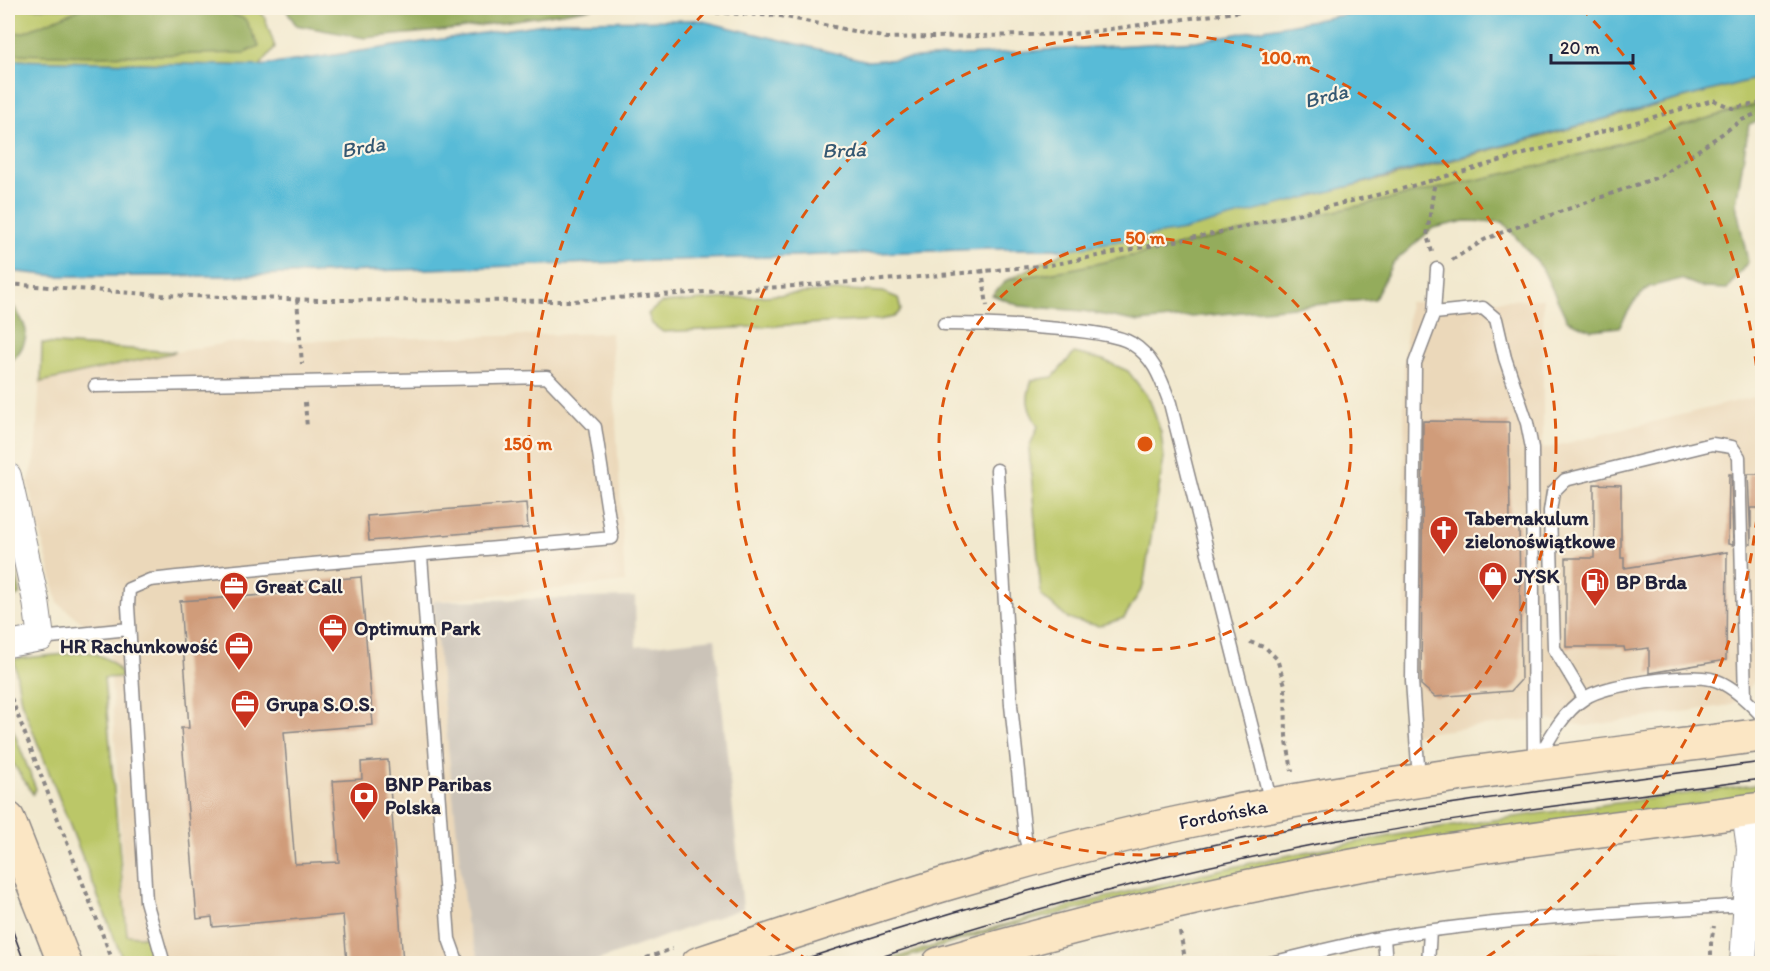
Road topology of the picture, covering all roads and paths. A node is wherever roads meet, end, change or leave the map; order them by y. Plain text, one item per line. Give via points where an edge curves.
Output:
1 (458, 8) edge
2 (625, 8) edge
3 (1265, 8) edge
4 (1762, 104) edge
5 (1762, 111) edge
6 (1435, 179) junction
7 (1437, 269) junction
8 (982, 270) junction
9 (8, 284) edge
10 (297, 299) junction
11 (1434, 313) junction
12 (944, 324) dead end
13 (990, 324) junction
14 (300, 337) dead end
15 (95, 386) dead end
16 (305, 396) dead end
17 (307, 428) dead end
18 (997, 470) dead end
19 (8, 476) edge
20 (421, 556) junction
21 (129, 628) junction
22 (1228, 633) junction
23 (41, 638) junction
24 (8, 644) edge
25 (8, 690) edge
26 (1584, 698) junction
27 (1745, 699) junction
28 (1762, 716) edge
29 (1762, 735) edge
30 (1534, 765) junction
31 (1293, 777) dead end
32 (1419, 780) junction
33 (1271, 805) junction
34 (1754, 811) edge
35 (8, 819) edge
36 (1031, 858) junction
37 (1746, 905) junction
38 (1179, 928) dead end
39 (1430, 931) junction
40 (1384, 938) junction
41 (65, 963) edge
42 (114, 963) edge
43 (164, 963) edge
44 (458, 963) edge
45 (698, 963) edge
46 (939, 963) edge
47 (1186, 963) edge
48 (1266, 963) edge
49 (1386, 963) edge
50 (1428, 963) edge
51 (1743, 963) edge

1 - 2 path via 463,14
2 - 3 path via 781,16 887,38 1074,34
4 - 6 path via 1732,108 1713,100
5 - 7 path via 1742,120 1661,177 1484,240
6 - 7 path via 1426,236
6 - 8 path via 1212,234 1050,265
7 - 11 lane
8 - 10 path via 573,301
8 - 13 path
9 - 10 path via 160,295
10 - 14 path
11 - 30 lane via 1483,308 1496,319 1527,423 1532,448
11 - 32 lane via 1415,363 1412,681
12 - 13 lane
13 - 22 lane via 1106,335 1129,342 1148,356 1160,374 1170,403
15 - 20 lane via 547,377 596,427 612,538
16 - 17 path
18 - 36 lane via 1011,705 1025,837
19 - 23 street
20 - 21 lane via 316,562 150,580 129,589
20 - 44 lane via 449,939
21 - 23 lane
21 - 43 lane via 146,902
22 - 31 path via 1266,648 1277,659 1286,685 1286,736
22 - 33 lane
23 - 24 street
25 - 42 path
26 - 27 lane via 1598,691 1675,677 1712,679
26 - 27 lane via 1554,648 1550,511 1554,492 1565,480 1712,444 1731,447 1739,457
26 - 30 lane via 1571,709
27 - 28 lane
29 - 30 main road, Fordońska
30 - 32 main road, Fordońska
32 - 33 main road, Fordońska
33 - 36 main road, Fordońska
34 - 37 street
34 - 46 main road via 1348,867 1201,895
35 - 41 main road
36 - 45 main road, Fordońska
37 - 39 lane
37 - 51 street
38 - 47 path
39 - 40 lane
39 - 50 lane
40 - 48 lane
40 - 49 lane

